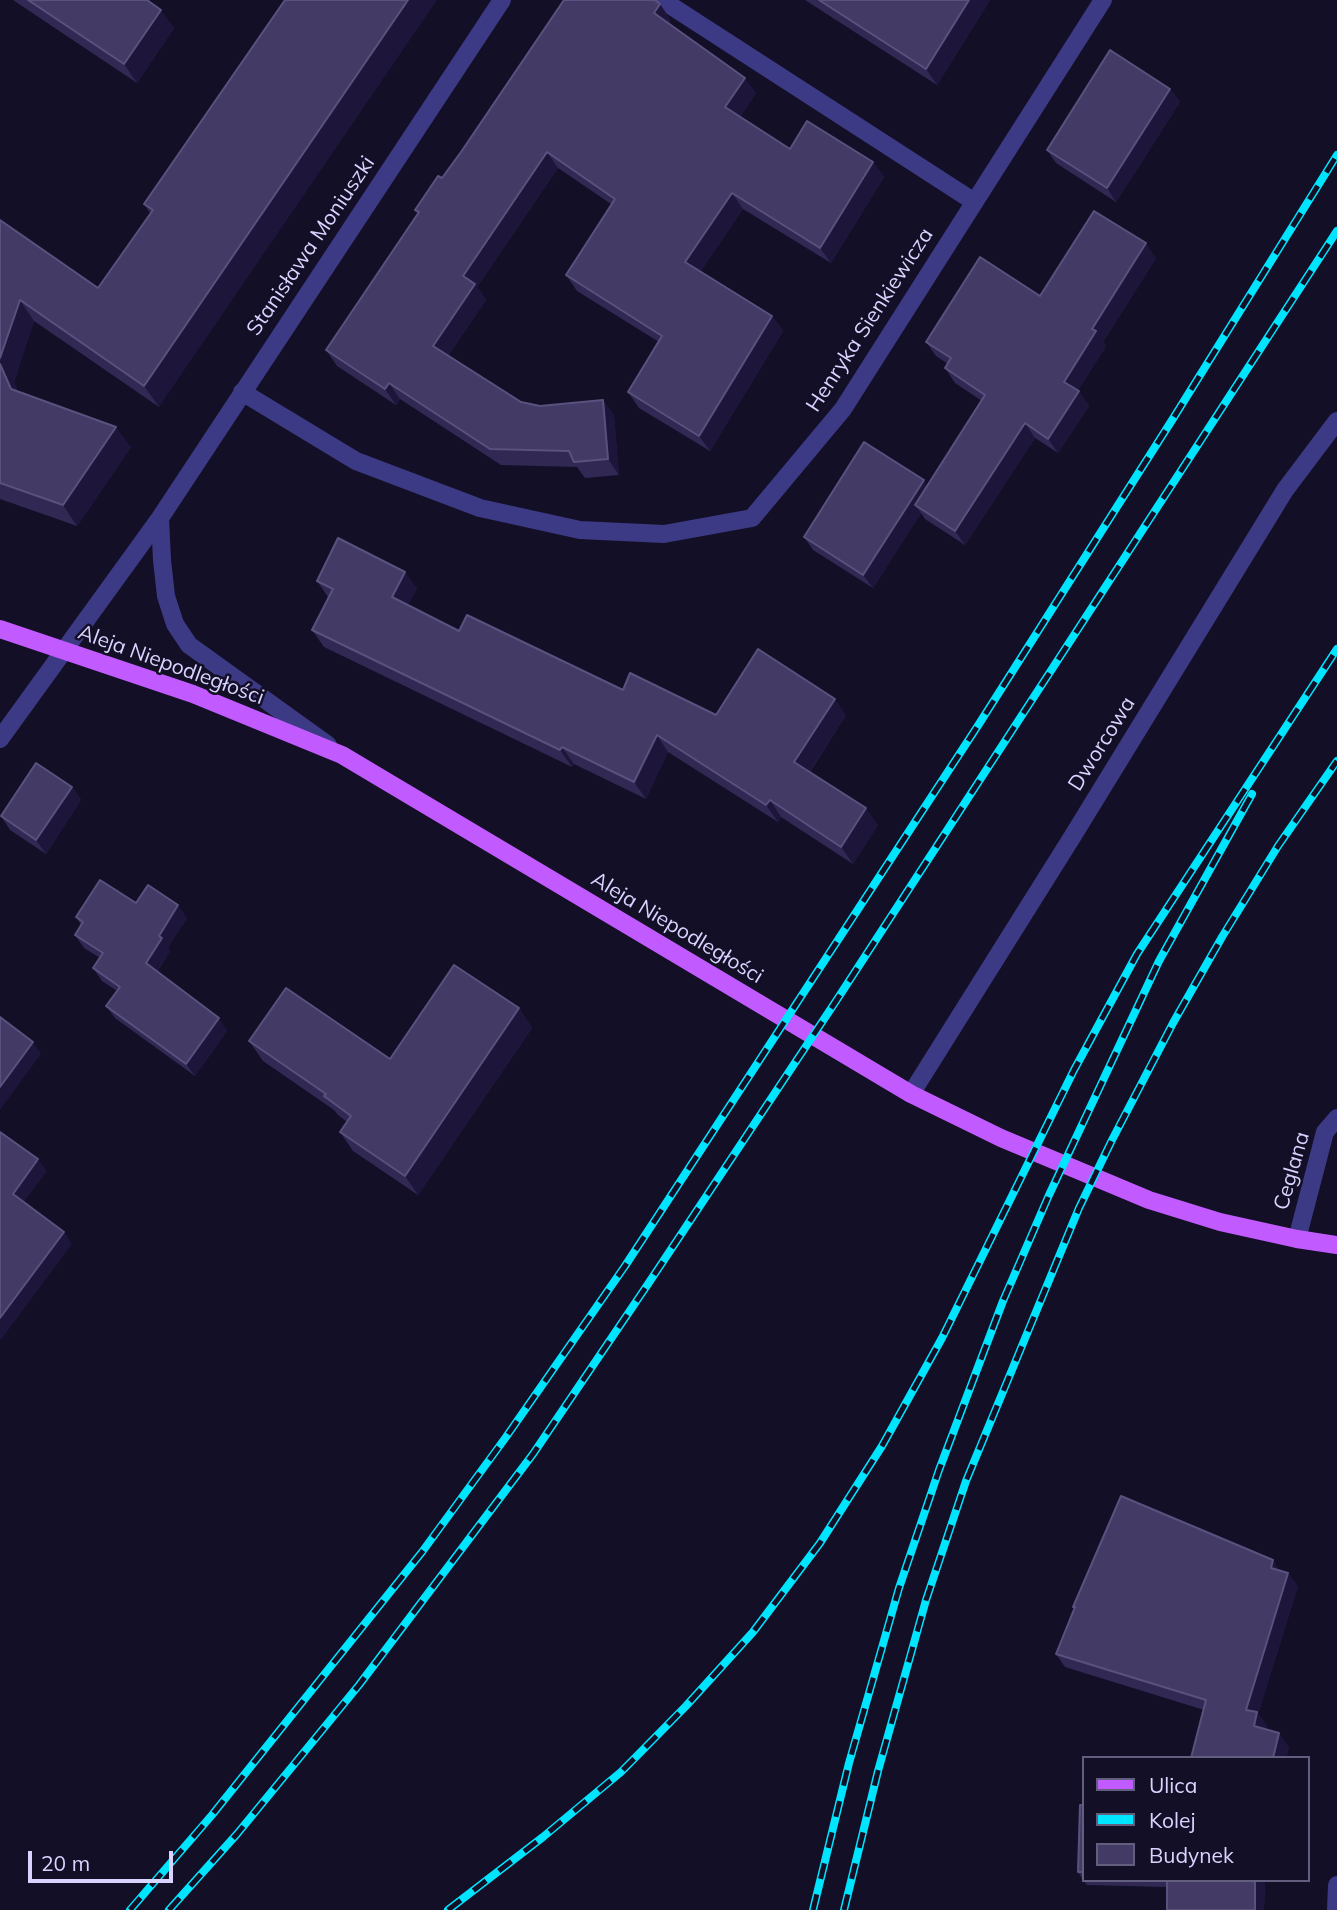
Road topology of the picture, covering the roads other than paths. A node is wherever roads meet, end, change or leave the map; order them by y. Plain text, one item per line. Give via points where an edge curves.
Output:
1 (502, 0) edge
2 (662, 0) edge
3 (1103, 0) edge
4 (974, 201) junction
5 (242, 391) junction
6 (1337, 421) edge
7 (160, 518) junction
8 (0, 629) edge
9 (63, 650) junction
10 (0, 738) edge
11 (342, 755) junction
12 (911, 1094) junction
13 (1337, 1118) edge
14 (1297, 1239) junction
15 (1337, 1245) edge
16 (1337, 1885) edge
17 (1336, 1910) edge

1 - 5 street, Stanisława Moniuszki
2 - 4 street
3 - 4 street, Henryka Sienkiewicza
4 - 5 street, Henryka Sienkiewicza via 843,409 752,517 664,534 580,530 480,508 356,461
5 - 7 street, Stanisława Moniuszki
6 - 12 street, Dworcowa via 1285,490
7 - 9 street, Stanisława Moniuszki
7 - 11 street via 166,596 175,624 189,645
8 - 9 main road, Aleja Niepodległości
9 - 10 street, Stanisława Moniuszki
9 - 11 main road, Aleja Niepodległości via 193,694
11 - 12 main road, Aleja Niepodległości
12 - 14 main road, Aleja Niepodległości via 1000,1138 1149,1200
13 - 14 street, Ceglana via 1325,1132
14 - 15 main road, Aleja Niepodległości
16 - 17 street

